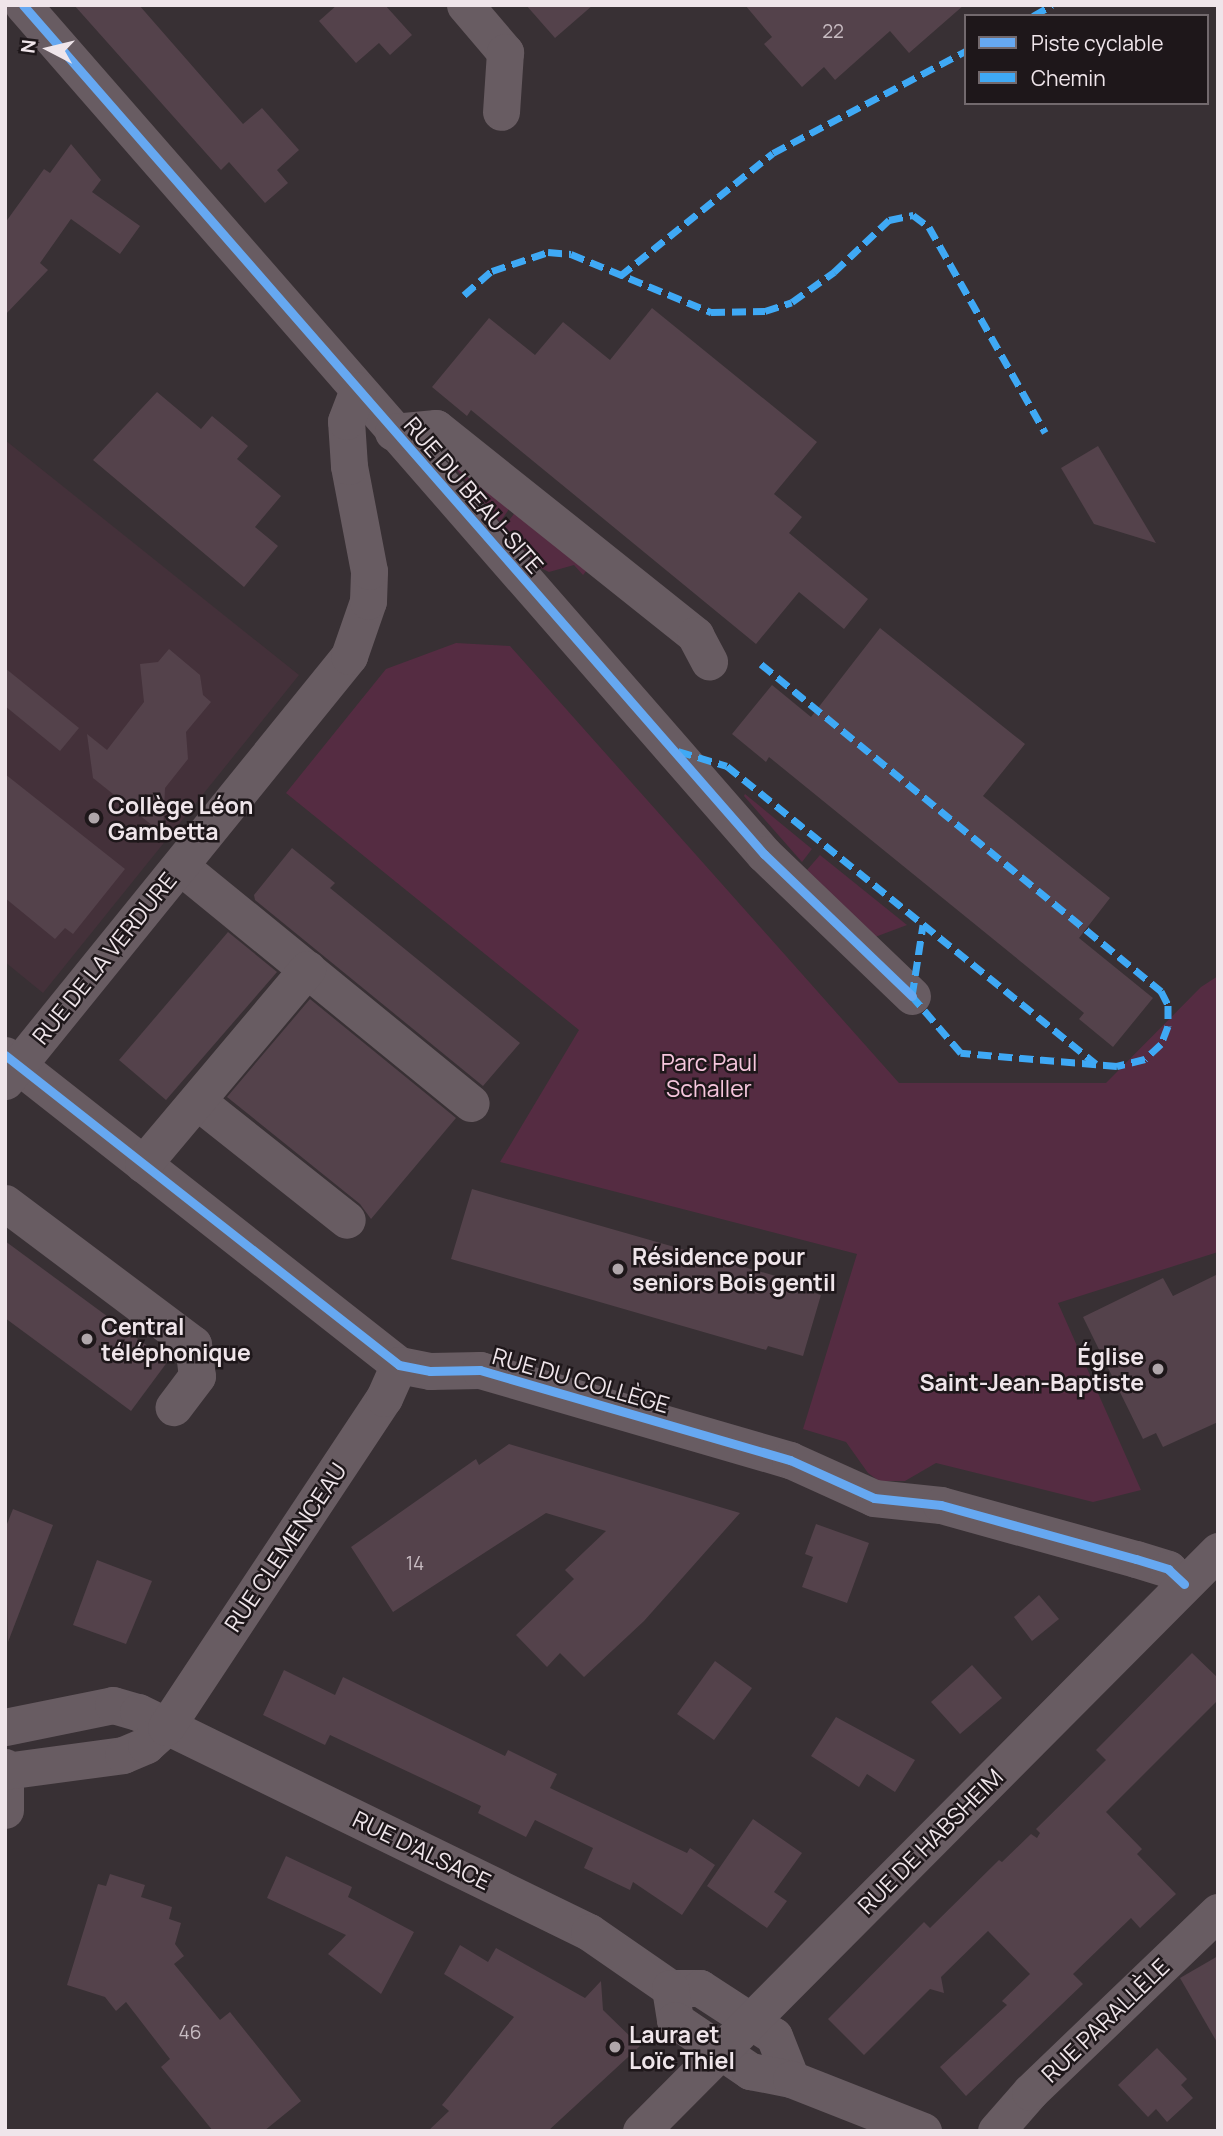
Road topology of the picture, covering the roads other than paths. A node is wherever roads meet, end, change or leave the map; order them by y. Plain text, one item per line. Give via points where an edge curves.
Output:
1 (23, 5) edge
2 (465, 5) edge
3 (501, 112) dead end
4 (358, 390) junction
5 (393, 432) junction
6 (709, 661) dead end
7 (180, 866) junction
8 (307, 970) junction
9 (912, 996) dead end
10 (9, 1067) edge
11 (197, 1101) junction
12 (471, 1102) dead end
13 (143, 1164) junction
14 (5, 1203) edge
15 (347, 1220) dead end
16 (399, 1365) junction
17 (174, 1407) dead end
18 (1218, 1550) edge
19 (1184, 1584) junction
20 (5, 1727) edge
21 (166, 1727) junction
22 (5, 1770) edge
23 (5, 1811) edge
24 (1218, 1912) edge
25 (670, 1987) junction
26 (750, 2020) junction
27 (720, 2051) junction
28 (791, 2079) junction
29 (641, 2131) edge
30 (923, 2131) edge
31 (996, 2131) edge

1 - 4 street, RUE DU BEAU-SITE
2 - 3 street via 505,52
4 - 5 street, RUE DU BEAU-SITE
4 - 7 street, RUE DE LA VERDURE via 346,421 349,466 369,572 361,631 349,656
5 - 6 street via 436,428 695,635
5 - 9 street, RUE DU BEAU-SITE via 764,853
7 - 8 street
7 - 10 street, RUE DE LA VERDURE
8 - 11 street
8 - 12 street
10 - 13 street, RUE DU COLLÈGE
11 - 13 street
11 - 15 street
13 - 16 street, RUE DU COLLÈGE
14 - 17 street via 193,1344 197,1376
16 - 19 street, RUE DU COLLÈGE via 430,1371 480,1370 790,1460 874,1498 941,1505 1136,1559 1168,1569
16 - 21 street, RUE CLEMENCEAU via 384,1398
18 - 19 street, RUE DE HABSHEIM
19 - 26 street, RUE DE HABSHEIM
20 - 21 street, RUE D'ALSACE via 113,1705
21 - 22 street via 146,1745 123,1755
21 - 25 street, RUE D'ALSACE via 589,1932
22 - 23 street
24 - 31 street, RUE PARALLÈLE via 1030,2092
25 - 26 street, RUE D'ALSACE via 700,1988
25 - 27 street via 674,2020
26 - 27 street, RUE DE HABSHEIM
26 - 28 street, RUE D'ALSACE via 774,2036
27 - 28 street via 750,2071
27 - 29 street, RUE DE HABSHEIM
28 - 30 street

